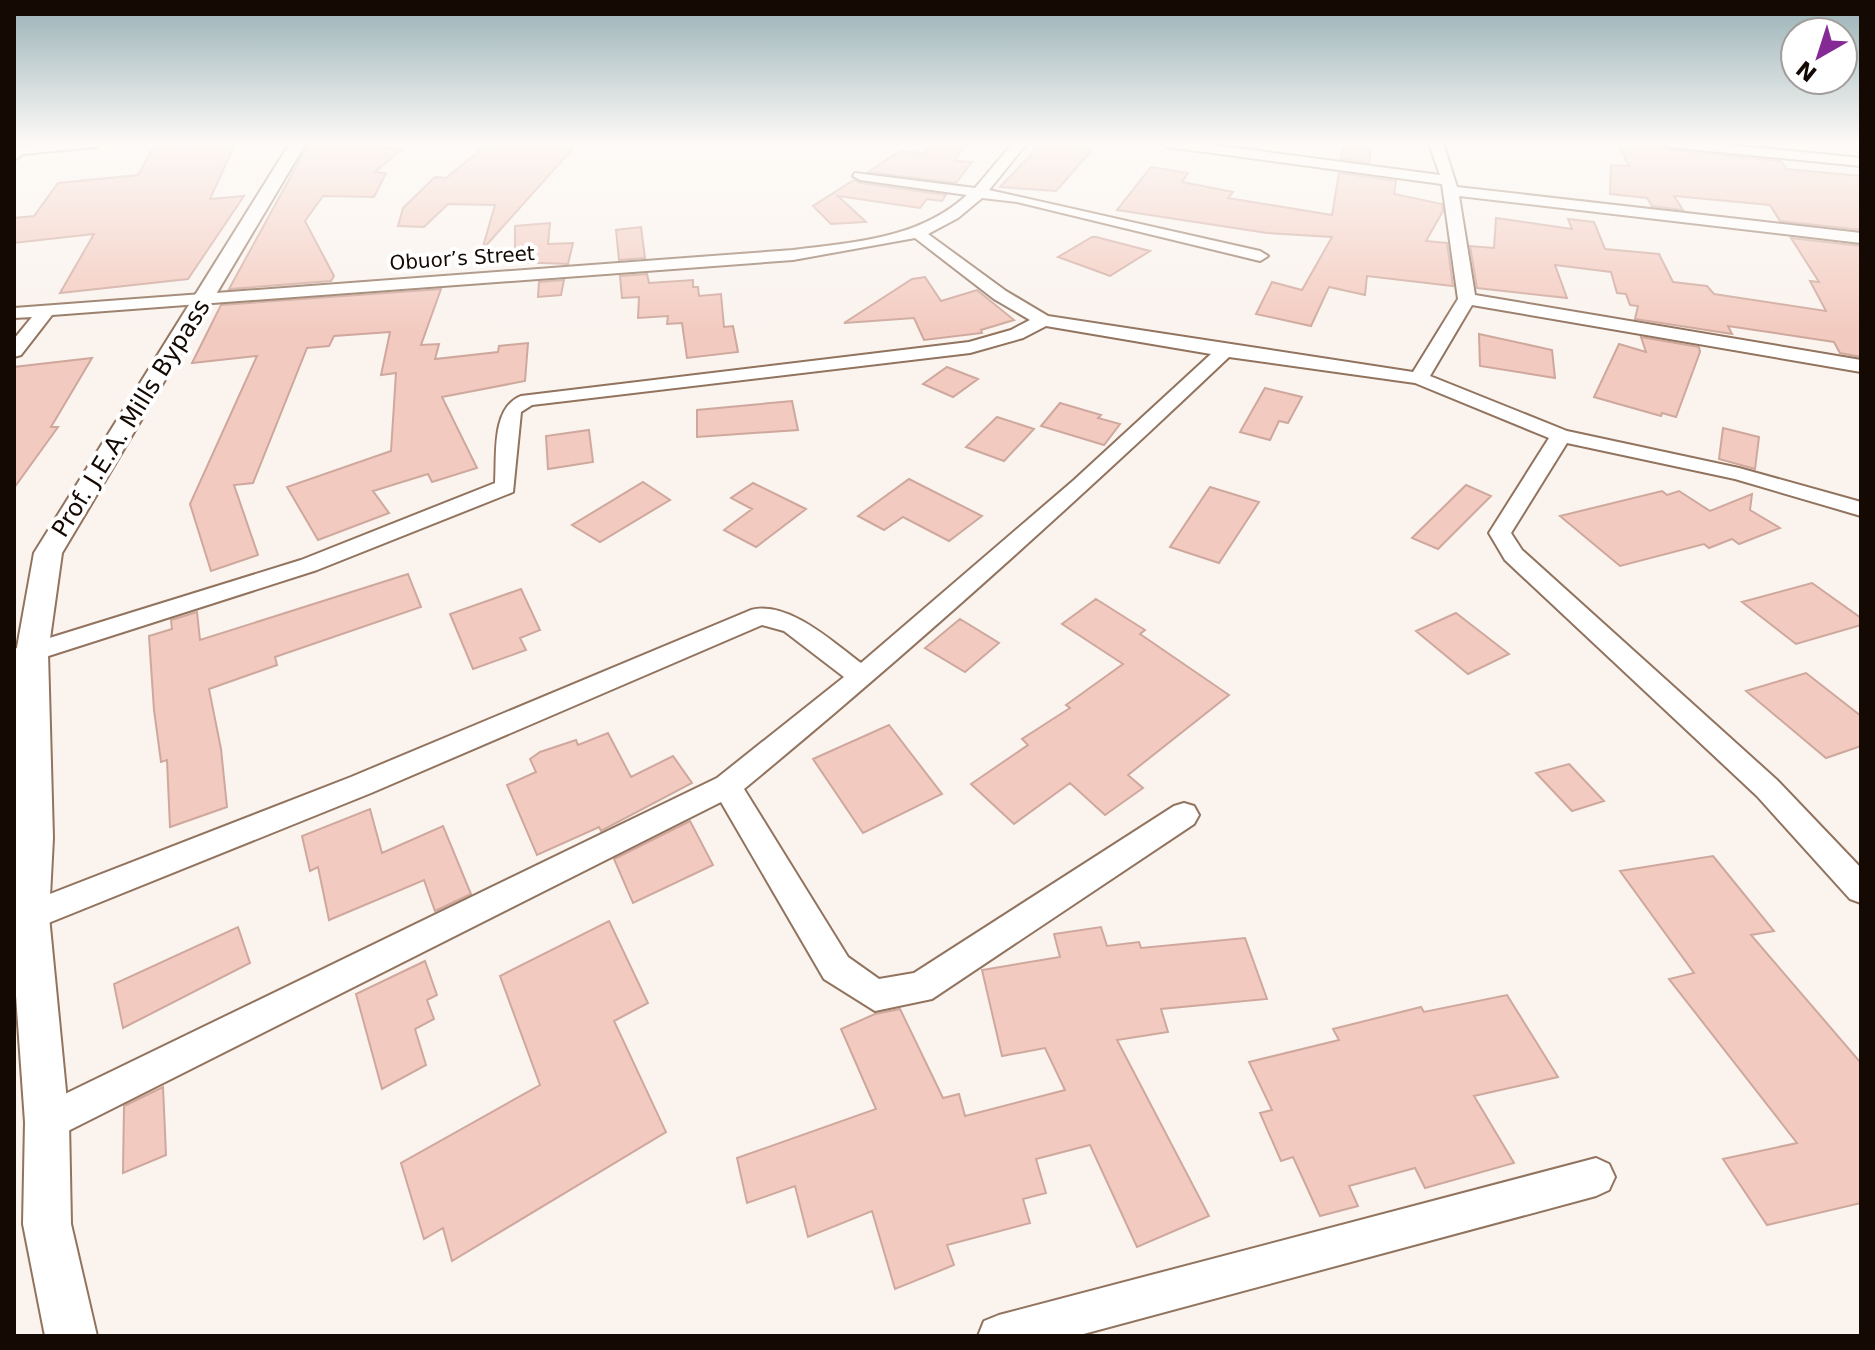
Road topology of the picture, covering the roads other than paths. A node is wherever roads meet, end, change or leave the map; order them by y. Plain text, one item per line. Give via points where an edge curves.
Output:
1 (260, 206) edge
2 (964, 206) edge
3 (1045, 206) edge
4 (1452, 206) edge
5 (1607, 206) edge
6 (916, 232) junction
7 (1861, 238) edge
8 (1260, 256) dead end
9 (205, 299) junction
10 (1467, 299) junction
11 (47, 310) junction
12 (14, 313) edge
13 (1043, 320) junction
14 (14, 351) edge
15 (1225, 351) junction
16 (1861, 366) edge
17 (1419, 378) junction
18 (1561, 436) junction
19 (1861, 509) edge
20 (23, 656) edge
21 (862, 677) junction
22 (727, 786) junction
23 (1184, 815) dead end
24 (24, 847) edge
25 (1861, 889) edge
26 (30, 916) junction
27 (47, 1122) junction
28 (1596, 1177) dead end
29 (71, 1336) edge
30 (999, 1336) edge

1 - 9 street, Prof. J.E.A. Mills Bypass
2 - 6 street, Obuor’s Street
3 - 8 street
4 - 10 street
5 - 7 street
6 - 9 street, Obuor’s Street via 793,255
6 - 13 street
9 - 11 street, Obuor’s Street
9 - 20 street, Prof. J.E.A. Mills Bypass via 48,553
10 - 16 street
10 - 17 street
11 - 12 street, Obuor’s Street
11 - 14 street
13 - 15 street
13 - 20 street via 1017,334 970,347 528,400 511,412 505,487 309,565
15 - 17 street
15 - 21 street via 1082,485
17 - 18 street
18 - 19 street via 1739,474
18 - 25 street via 1500,533 1513,555 1767,788
20 - 24 street, Prof. J.E.A. Mills Bypass
21 - 22 street
21 - 26 street via 793,625 760,616 361,785
22 - 23 street via 836,968 875,995 920,988
22 - 27 street
24 - 26 street, Prof. J.E.A. Mills Bypass
26 - 27 street, Prof. J.E.A. Mills Bypass
27 - 29 street, Prof. J.E.A. Mills Bypass via 47,1224
28 - 30 street

